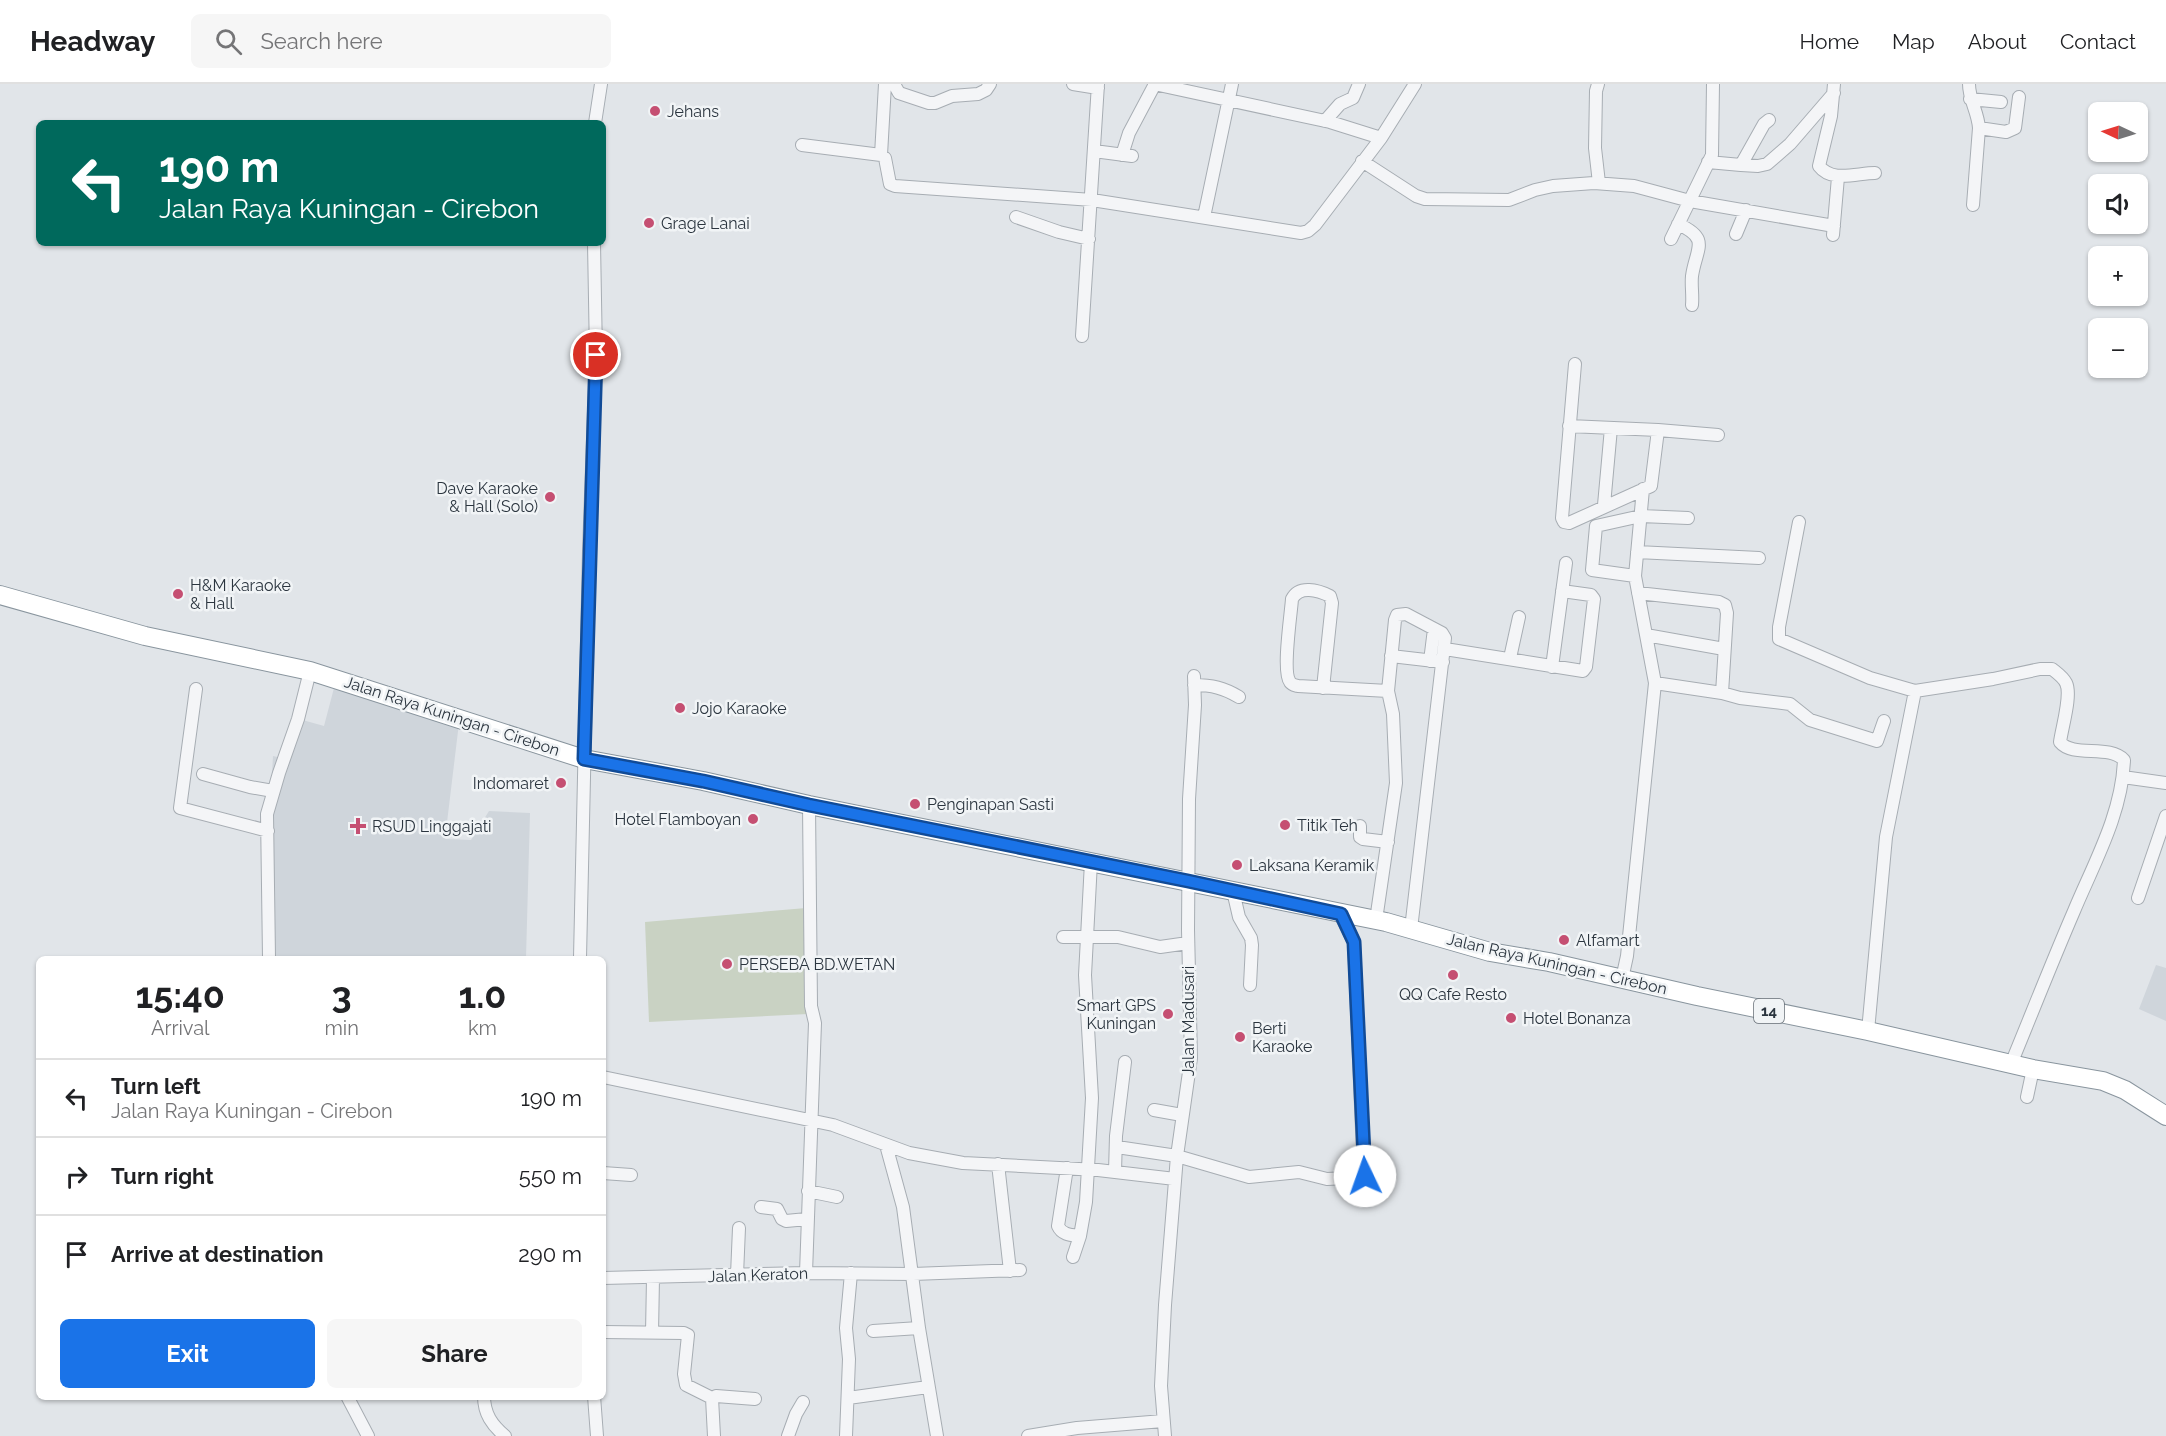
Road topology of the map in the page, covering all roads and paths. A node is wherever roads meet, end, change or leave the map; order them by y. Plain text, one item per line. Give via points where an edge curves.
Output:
1 (601, 84) edge
2 (885, 84) edge
3 (894, 84) edge
4 (990, 84) edge
5 (1073, 84) edge
6 (1154, 84) edge
7 (1232, 84) edge
8 (1359, 84) edge
9 (1415, 84) edge
10 (1598, 84) edge
11 (1713, 84) edge
12 (1969, 84) edge
13 (1098, 86) edge
14 (1195, 88) edge
15 (1834, 89) edge
16 (2019, 97) dead end
17 (1229, 99) junction
18 (1970, 99) junction
19 (2001, 102) dead end
20 (595, 120) edge
21 (1769, 120) dead end
22 (1325, 121) junction
23 (1979, 128) junction
24 (1381, 138) junction
25 (802, 145) dead end
26 (1094, 151) junction
27 (881, 155) junction
28 (1362, 161) junction
29 (1708, 162) junction
30 (1741, 165) junction
31 (1875, 173) dead end
32 (1838, 177) junction
33 (1599, 183) junction
34 (1092, 200) junction
35 (1690, 201) junction
36 (1973, 205) dead end
37 (1746, 210) junction
38 (1016, 217) dead end
39 (1204, 217) junction
40 (1678, 224) junction
41 (1736, 234) dead end
42 (1671, 238) dead end
43 (1089, 239) junction
44 (594, 246) edge
45 (1692, 305) dead end
46 (1082, 336) dead end
47 (1575, 364) dead end
48 (1569, 426) junction
49 (1611, 428) junction
50 (1658, 430) junction
51 (1718, 435) dead end
52 (1643, 489) junction
53 (1604, 505) junction
54 (1641, 516) junction
55 (1688, 518) dead end
56 (1799, 522) dead end
57 (1637, 552) junction
58 (1759, 558) dead end
59 (1566, 563) dead end
60 (1635, 576) junction
61 (1562, 591) junction
62 (1638, 592) junction
63 (0, 595) edge
64 (1519, 617) dead end
65 (1434, 629) junction
66 (1646, 635) junction
67 (1445, 649) junction
68 (1724, 649) junction
69 (1391, 656) junction
70 (1510, 658) junction
71 (1437, 661) junction
72 (1552, 667) junction
73 (310, 671) junction
74 (1655, 683) junction
75 (1323, 688) junction
76 (196, 689) dead end
77 (1388, 691) junction
78 (1915, 691) junction
79 (1722, 693) junction
80 (1239, 697) dead end
81 (1884, 722) dead end
82 (584, 759) junction
83 (203, 774) dead end
84 (2123, 777) junction
85 (2166, 783) edge
86 (273, 791) junction
87 (809, 805) junction
88 (2166, 816) edge
89 (1359, 826) dead end
90 (268, 831) junction
91 (1388, 842) junction
92 (1091, 862) junction
93 (1188, 881) junction
94 (1233, 891) junction
95 (2138, 898) dead end
96 (1359, 917) junction
97 (1411, 929) junction
98 (1063, 937) dead end
99 (1088, 938) junction
100 (1188, 943) junction
101 (269, 956) edge
102 (580, 956) edge
103 (1622, 979) junction
104 (1250, 986) dead end
105 (1868, 1030) junction
106 (1125, 1062) dead end
107 (2011, 1064) junction
108 (2033, 1069) junction
109 (606, 1078) edge
110 (2027, 1097) dead end
111 (1154, 1110) dead end
112 (1182, 1115) junction
113 (2166, 1116) edge
114 (812, 1120) junction
115 (886, 1145) junction
116 (1117, 1147) junction
117 (1177, 1156) junction
118 (998, 1164) junction
119 (1067, 1168) junction
120 (1088, 1169) junction
121 (1115, 1172) junction
122 (606, 1173) edge
123 (630, 1175) dead end
124 (1175, 1179) junction
125 (807, 1191) junction
126 (837, 1197) dead end
127 (761, 1207) dead end
128 (807, 1219) junction
129 (739, 1228) dead end
130 (1080, 1236) junction
131 (1073, 1257) dead end
132 (806, 1273) junction
133 (851, 1273) junction
134 (913, 1274) junction
135 (737, 1275) junction
136 (606, 1278) edge
137 (653, 1278) junction
138 (919, 1328) junction
139 (873, 1331) dead end
140 (606, 1332) edge
141 (652, 1333) junction
142 (928, 1387) junction
143 (712, 1398) junction
144 (848, 1398) junction
145 (348, 1400) edge
146 (484, 1400) edge
147 (594, 1400) edge
148 (755, 1400) dead end
149 (803, 1402) dead end
150 (1163, 1421) junction
151 (368, 1436) edge
152 (505, 1436) edge
153 (597, 1436) edge
154 (714, 1436) edge
155 (788, 1436) edge
156 (846, 1436) edge
157 (937, 1436) edge
158 (1028, 1436) edge
159 (1165, 1436) edge

1 - 20 street
2 - 27 street
3 - 4 street via 899,93 929,103 978,94
5 - 13 street
6 - 14 street
6 - 26 street via 1129,134 1127,155
7 - 17 street
8 - 22 street via 1353,98 1340,104
9 - 24 street
10 - 33 street via 1595,148
11 - 29 street via 1712,155
12 - 18 street
13 - 26 street
14 - 17 street
15 - 30 street via 1790,144 1772,160 1758,166
15 - 32 street via 1819,166
16 - 23 street via 2015,128
17 - 22 street
17 - 39 street
18 - 19 street
18 - 23 street
21 - 30 street
22 - 24 street
23 - 36 street
24 - 28 street
25 - 27 street
26 - 34 street
27 - 34 street via 890,184 895,186
28 - 33 street via 1425,199 1509,200 1554,186
28 - 39 street via 1308,231 1292,233
29 - 30 street
29 - 35 street
31 - 32 street
32 - 37 street via 1833,231
33 - 35 street via 1634,186
34 - 39 street
34 - 43 street
35 - 37 street
35 - 40 street
37 - 41 street
38 - 43 street
40 - 42 street
40 - 45 street via 1696,234 1699,241
43 - 46 street
44 - 82 street via 596,355
47 - 48 street
48 - 49 street
48 - 53 street via 1562,518 1569,523
49 - 50 street
49 - 53 street
50 - 51 street
50 - 52 street via 1653,482
52 - 53 street
52 - 54 street
54 - 55 street
54 - 57 street
54 - 60 street via 1602,524 1594,531 1592,570
56 - 78 street via 1778,638 1870,678
57 - 58 street
57 - 60 street
59 - 61 street
60 - 62 street
61 - 72 street
61 - 72 street via 1593,597 1586,667 1581,672
62 - 66 street
62 - 68 street via 1725,605
63 - 73 highway, Jalan Raya Kuningan - Cirebon / 14 via 145,636
64 - 70 street
65 - 67 street via 1445,638
65 - 69 street via 1406,614 1397,615
65 - 71 street
66 - 68 street
66 - 74 street
67 - 70 street
67 - 71 street
68 - 79 street
69 - 71 street
69 - 77 street
70 - 72 street
71 - 97 street
73 - 82 highway, Jalan Raya Kuningan - Cirebon / 14
73 - 86 street
74 - 79 street
74 - 103 street
75 - 75 street via 1292,685 1286,670 1292,599 1302,590 1324,593 1332,603
75 - 77 street
76 - 90 street via 180,808
77 - 91 street via 1396,783
78 - 84 street via 2052,669 2068,686 2060,742 2072,748 2116,754 2124,760
78 - 105 street via 1886,837
79 - 81 street via 1790,705 1810,720 1877,741
80 - 93 street, Jalan Madusari via 1194,681
82 - 87 highway, Jalan Raya Kuningan - Cirebon / 14
82 - 102 street
83 - 86 street
84 - 85 street
84 - 107 street via 2104,846
86 - 90 street via 267,814
87 - 92 highway, Jalan Raya Kuningan - Cirebon / 14
87 - 114 street
88 - 95 street
89 - 91 street via 1363,839
90 - 101 street
91 - 96 street
92 - 93 highway, Jalan Raya Kuningan - Cirebon / 14
92 - 99 street
93 - 94 highway, Jalan Raya Kuningan - Cirebon / 14
93 - 100 street, Jalan Madusari
94 - 96 highway, Jalan Raya Kuningan - Cirebon / 14
94 - 104 street via 1239,917 1251,938
96 - 97 highway, Jalan Raya Kuningan - Cirebon / 14
96 - 117 street via 1354,942 1364,1177 1327,1179 1299,1172 1249,1177
97 - 103 highway, Jalan Raya Kuningan - Cirebon / 14 via 1490,952
98 - 99 street
99 - 100 street via 1118,937 1160,946
99 - 120 street via 1085,975 1092,1098
100 - 112 street, Jalan Madusari via 1191,1058
103 - 105 highway, Jalan Raya Kuningan - Cirebon / 14
105 - 107 highway, Jalan Raya Kuningan - Cirebon / 14
106 - 116 street
107 - 108 highway, Jalan Raya Kuningan - Cirebon / 14
108 - 110 street
108 - 113 highway, Jalan Raya Kuningan - Cirebon / 14 via 2103,1081
109 - 114 street
111 - 112 street
112 - 117 street, Jalan Madusari
114 - 115 street
114 - 125 street
115 - 118 street via 909,1154
115 - 134 street via 903,1207
116 - 117 street
116 - 121 street
117 - 124 street, Jalan Madusari
118 - 119 street
118 - 134 street, Jalan Keraton via 1015,1271
119 - 120 street
119 - 130 street via 1058,1226 1070,1235
120 - 121 street
120 - 130 street
121 - 124 street
122 - 123 street
124 - 150 street, Jalan Madusari via 1165,1305
125 - 126 street
125 - 128 street
127 - 128 street via 777,1209 786,1221
128 - 132 street
129 - 135 street
130 - 131 street
132 - 133 street, Jalan Keraton
132 - 135 street, Jalan Keraton
133 - 134 street, Jalan Keraton
133 - 144 street via 846,1328
134 - 138 street
135 - 137 street, Jalan Keraton
136 - 137 street, Jalan Keraton
137 - 141 street
138 - 139 street
138 - 142 street
140 - 141 street
141 - 143 street via 688,1335 686,1384
142 - 144 street
142 - 157 street
143 - 148 street
143 - 154 street
144 - 156 street
145 - 151 street
146 - 152 street via 484,1408 495,1427
147 - 153 street
149 - 155 street
150 - 158 street
150 - 159 street, Jalan Madusari

